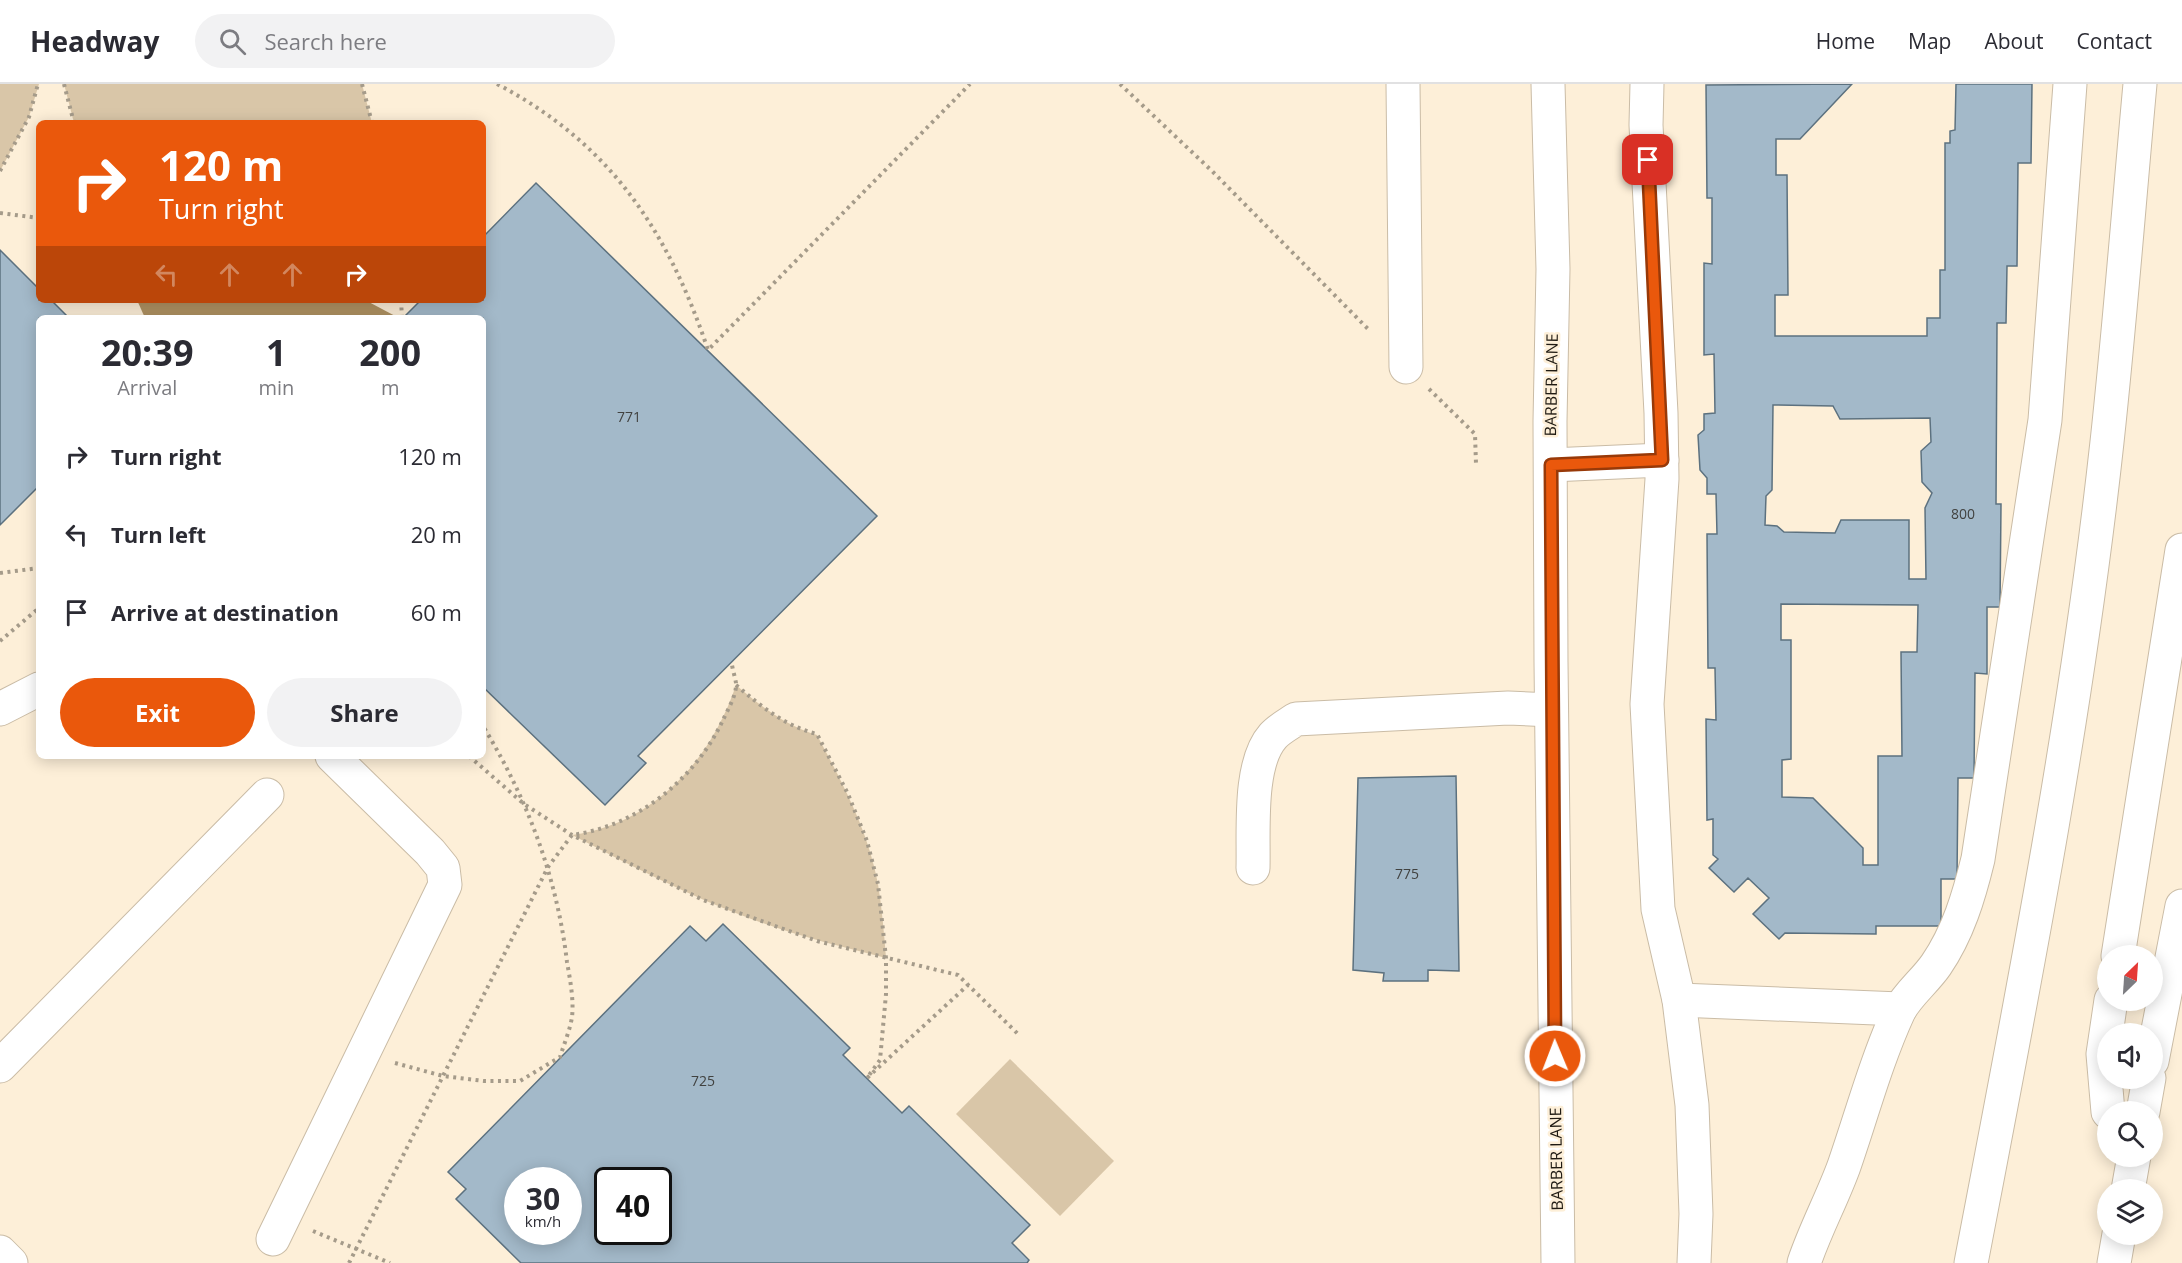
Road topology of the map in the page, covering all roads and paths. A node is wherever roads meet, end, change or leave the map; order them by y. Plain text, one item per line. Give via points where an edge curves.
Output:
1 (38, 84) edge
2 (64, 84) edge
3 (362, 84) edge
4 (497, 84) edge
5 (970, 84) edge
6 (1120, 84) edge
7 (1403, 84) edge
8 (1548, 84) edge
9 (1647, 84) edge
10 (2070, 84) edge
11 (2140, 84) edge
12 (73, 120) edge
13 (371, 120) edge
14 (0, 171) edge
15 (0, 213) edge
16 (36, 218) edge
17 (1406, 367) junction
18 (1662, 460) junction
19 (1476, 464) dead end
20 (1551, 465) junction
21 (2182, 550) edge
22 (36, 568) edge
23 (0, 573) edge
24 (36, 610) edge
25 (0, 640) edge
26 (732, 665) dead end
27 (736, 685) junction
28 (36, 691) edge
29 (0, 709) edge
30 (1551, 710) junction
31 (486, 731) edge
32 (335, 759) edge
33 (472, 759) edge
34 (267, 795) dead end
35 (524, 804) junction
36 (572, 835) junction
37 (548, 867) junction
38 (1253, 868) dead end
39 (2182, 906) edge
40 (2120, 945) edge
41 (886, 958) junction
42 (968, 985) junction
43 (1679, 1000) junction
44 (1900, 1009) junction
45 (2109, 1011) edge
46 (2159, 1023) edge
47 (1020, 1036) dead end
48 (363, 1054) junction
49 (0, 1066) edge
50 (443, 1076) junction
51 (2107, 1101) edge
52 (311, 1230) dead end
53 (273, 1239) dead end
54 (356, 1247) junction
55 (0, 1252) edge
56 (11, 1263) edge
57 (349, 1263) edge
58 (390, 1263) edge
59 (1558, 1263) edge
60 (1694, 1263) edge
61 (1803, 1263) edge
62 (1971, 1263) edge

1 - 14 path via 29,117
2 - 12 path
3 - 13 path
4 - 5 path via 525,98 586,144 617,177 681,275 708,350
6 - 17 path
7 - 17 main road
8 - 20 main road, BARBER LANE via 1553,269
9 - 18 main road
10 - 44 main road via 2045,420 1978,859 1953,934 1936,965
11 - 62 main road via 2107,443 2074,684 2040,905
15 - 16 path
17 - 19 path via 1475,434
18 - 20 main road
18 - 43 main road via 1647,704 1658,909
20 - 30 main road, BARBER LANE
21 - 40 main road
22 - 23 path
24 - 25 path
26 - 27 path
27 - 36 path via 716,736 679,782 627,819 597,831
27 - 41 path via 778,719 818,735 867,841 878,884
28 - 29 main road
30 - 38 main road via 1508,708 1296,719 1273,736 1261,760 1255,791
30 - 59 main road, BARBER LANE
31 - 35 path
32 - 48 main road via 430,852 442,868 444,885
33 - 35 path
34 - 49 main road
35 - 36 path
35 - 37 path
36 - 37 path
36 - 41 path via 654,877 755,920
37 - 50 path
37 - 50 path via 570,984 572,1016 560,1057 520,1081
39 - 46 main road
41 - 42 path via 958,975
41 - 42 path via 880,1060 867,1078
42 - 47 path
43 - 44 main road
43 - 60 main road via 1692,1105
44 - 61 main road via 1861,1107 1844,1167
45 - 51 main road via 2103,1054
48 - 50 path
48 - 53 main road
50 - 54 path
52 - 54 path
54 - 57 path
54 - 58 path
55 - 56 main road

